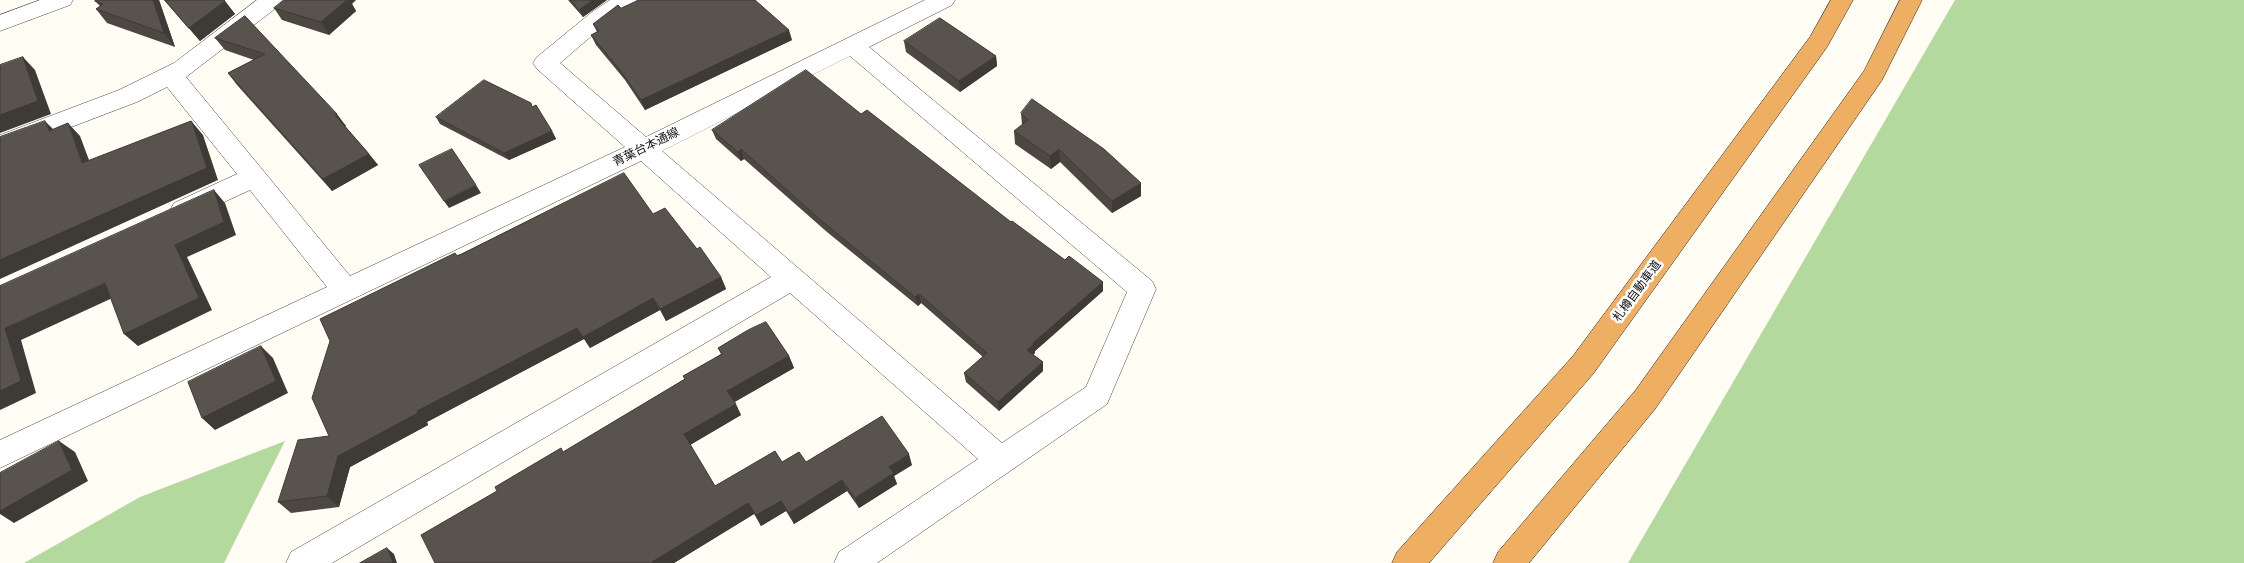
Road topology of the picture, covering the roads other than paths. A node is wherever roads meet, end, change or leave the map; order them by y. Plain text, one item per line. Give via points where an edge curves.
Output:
1 (62, 0) edge
2 (272, 0) edge
3 (626, 0) edge
4 (944, 0) edge
5 (1842, 0) edge
6 (1911, 0) edge
7 (0, 23) edge
8 (852, 45) junction
9 (171, 75) junction
10 (0, 145) edge
11 (641, 150) junction
12 (255, 177) junction
13 (164, 218) edge
14 (790, 279) junction
15 (346, 290) junction
16 (0, 455) edge
17 (1000, 460) junction
18 (302, 563) edge
19 (850, 563) edge
20 (1408, 563) edge
21 (1509, 563) edge

1 - 7 street
2 - 9 street
3 - 11 street via 600,17 545,63
4 - 8 street, 青葉台本通線
5 - 20 highway, 札樽自動車道 via 1819,41 1583,365
6 - 21 highway via 1874,74 1645,400
8 - 11 street, 青葉台本通線
8 - 17 street via 1142,289 1097,395
9 - 10 street via 128,96
9 - 12 street
11 - 14 street
11 - 15 street, 青葉台本通線
12 - 13 street
12 - 15 street
14 - 17 street
14 - 18 street
15 - 16 street, 青葉台本通線
17 - 19 street

